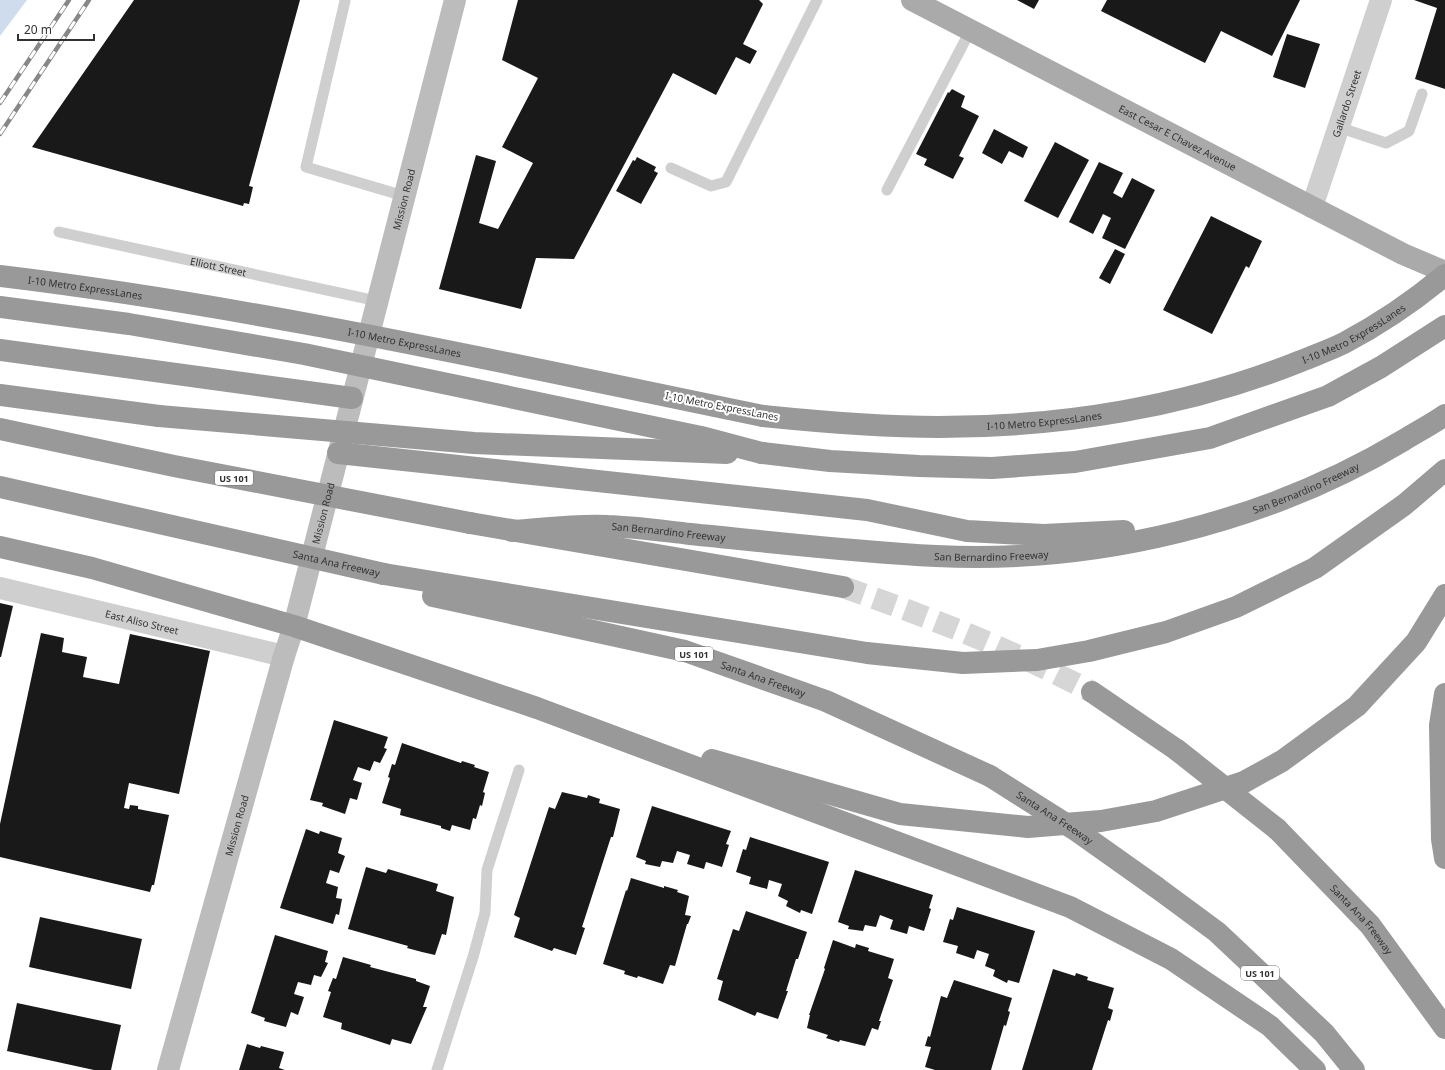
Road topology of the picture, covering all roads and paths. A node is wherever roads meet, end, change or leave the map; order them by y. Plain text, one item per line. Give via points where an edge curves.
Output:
1 (455, 0) edge
2 (817, 0) edge
3 (912, 0) edge
4 (1381, 0) edge
5 (345, 1) dead end
6 (970, 30) junction
7 (1422, 94) dead end
8 (1338, 127) junction
9 (671, 168) dead end
10 (887, 190) dead end
11 (404, 196) junction
12 (1312, 207) junction
13 (59, 232) dead end
14 (1445, 272) edge
15 (1445, 275) edge
16 (0, 276) edge
17 (377, 301) junction
18 (0, 307) edge
19 (1445, 326) edge
20 (0, 350) edge
21 (0, 395) edge
22 (352, 398) junction
23 (1445, 415) edge
24 (0, 429) edge
25 (338, 453) junction
26 (762, 453) junction
27 (1445, 470) edge
28 (0, 486) edge
29 (1195, 527) junction
30 (512, 531) junction
31 (0, 546) edge
32 (384, 574) junction
33 (843, 587) tunnel mouth
34 (0, 588) edge
35 (1445, 595) edge
36 (294, 626) junction
37 (284, 656) junction
38 (1092, 692) tunnel mouth
39 (1445, 694) edge
40 (537, 708) junction
41 (519, 770) dead end
42 (1445, 858) edge
43 (1445, 1028) edge
44 (168, 1070) edge
45 (437, 1070) edge
46 (1315, 1070) edge
47 (1354, 1070) edge

1 - 11 main road, Mission Road
2 - 9 lane via 726,182 711,186
3 - 6 main road, East Cesar E Chavez Avenue
4 - 8 street, Gallardo Street
5 - 11 lane via 306,168
6 - 10 lane
6 - 12 main road, East Cesar E Chavez Avenue
7 - 8 lane via 1409,131 1386,143
8 - 12 street, Gallardo Street
11 - 17 main road, Mission Road
12 - 14 main road, East Cesar E Chavez Avenue via 1403,254
13 - 17 lane, Elliott Street
15 - 16 highway, I-10 Metro ExpressLanes, bridge via 1413,302 1343,343 1250,380 1198,396 1115,413 1036,423 939,427 843,424 763,416 280,318
17 - 22 main road, Mission Road
18 - 26 highway, bridge via 129,324 304,354 701,437
19 - 26 highway via 1381,367 1328,396 1210,438 1075,462 992,468 830,461
20 - 22 highway
21 - 26 highway, bridge via 159,416 474,444
22 - 25 main road, Mission Road
23 - 29 highway, San Bernardino Freeway via 1378,456 1318,486 1254,510
24 - 30 highway, US 101, bridge via 174,466
25 - 29 highway via 867,510 967,531 1044,535
25 - 36 main road, Mission Road
27 - 32 highway via 1404,505 1315,568 1236,607 1166,632 1088,651 1037,660 963,663 866,653
28 - 32 highway, Santa Ana Freeway / US 101, bridge
29 - 30 highway, San Bernardino Freeway via 1126,543 1071,552 999,557 873,552 606,526
30 - 33 highway, US 101
31 - 36 highway via 92,568
32 - 47 highway, Santa Ana Freeway / US 101, bridge via 429,595 685,651 826,701 990,776 1077,831 1217,932 1324,1033
34 - 37 street, East Aliso Street
35 - 40 highway via 1416,642 1357,706 1282,761 1244,782 1156,811 1101,821 1028,827 900,814
36 - 37 main road, Mission Road
36 - 40 highway
37 - 44 main road, Mission Road
38 - 43 highway, Santa Ana Freeway, bridge via 1177,750 1277,829 1370,925
39 - 42 highway via 1440,725 1442,839
40 - 46 highway via 1070,907 1171,960 1270,1026
41 - 45 lane via 487,870 485,913 473,957

